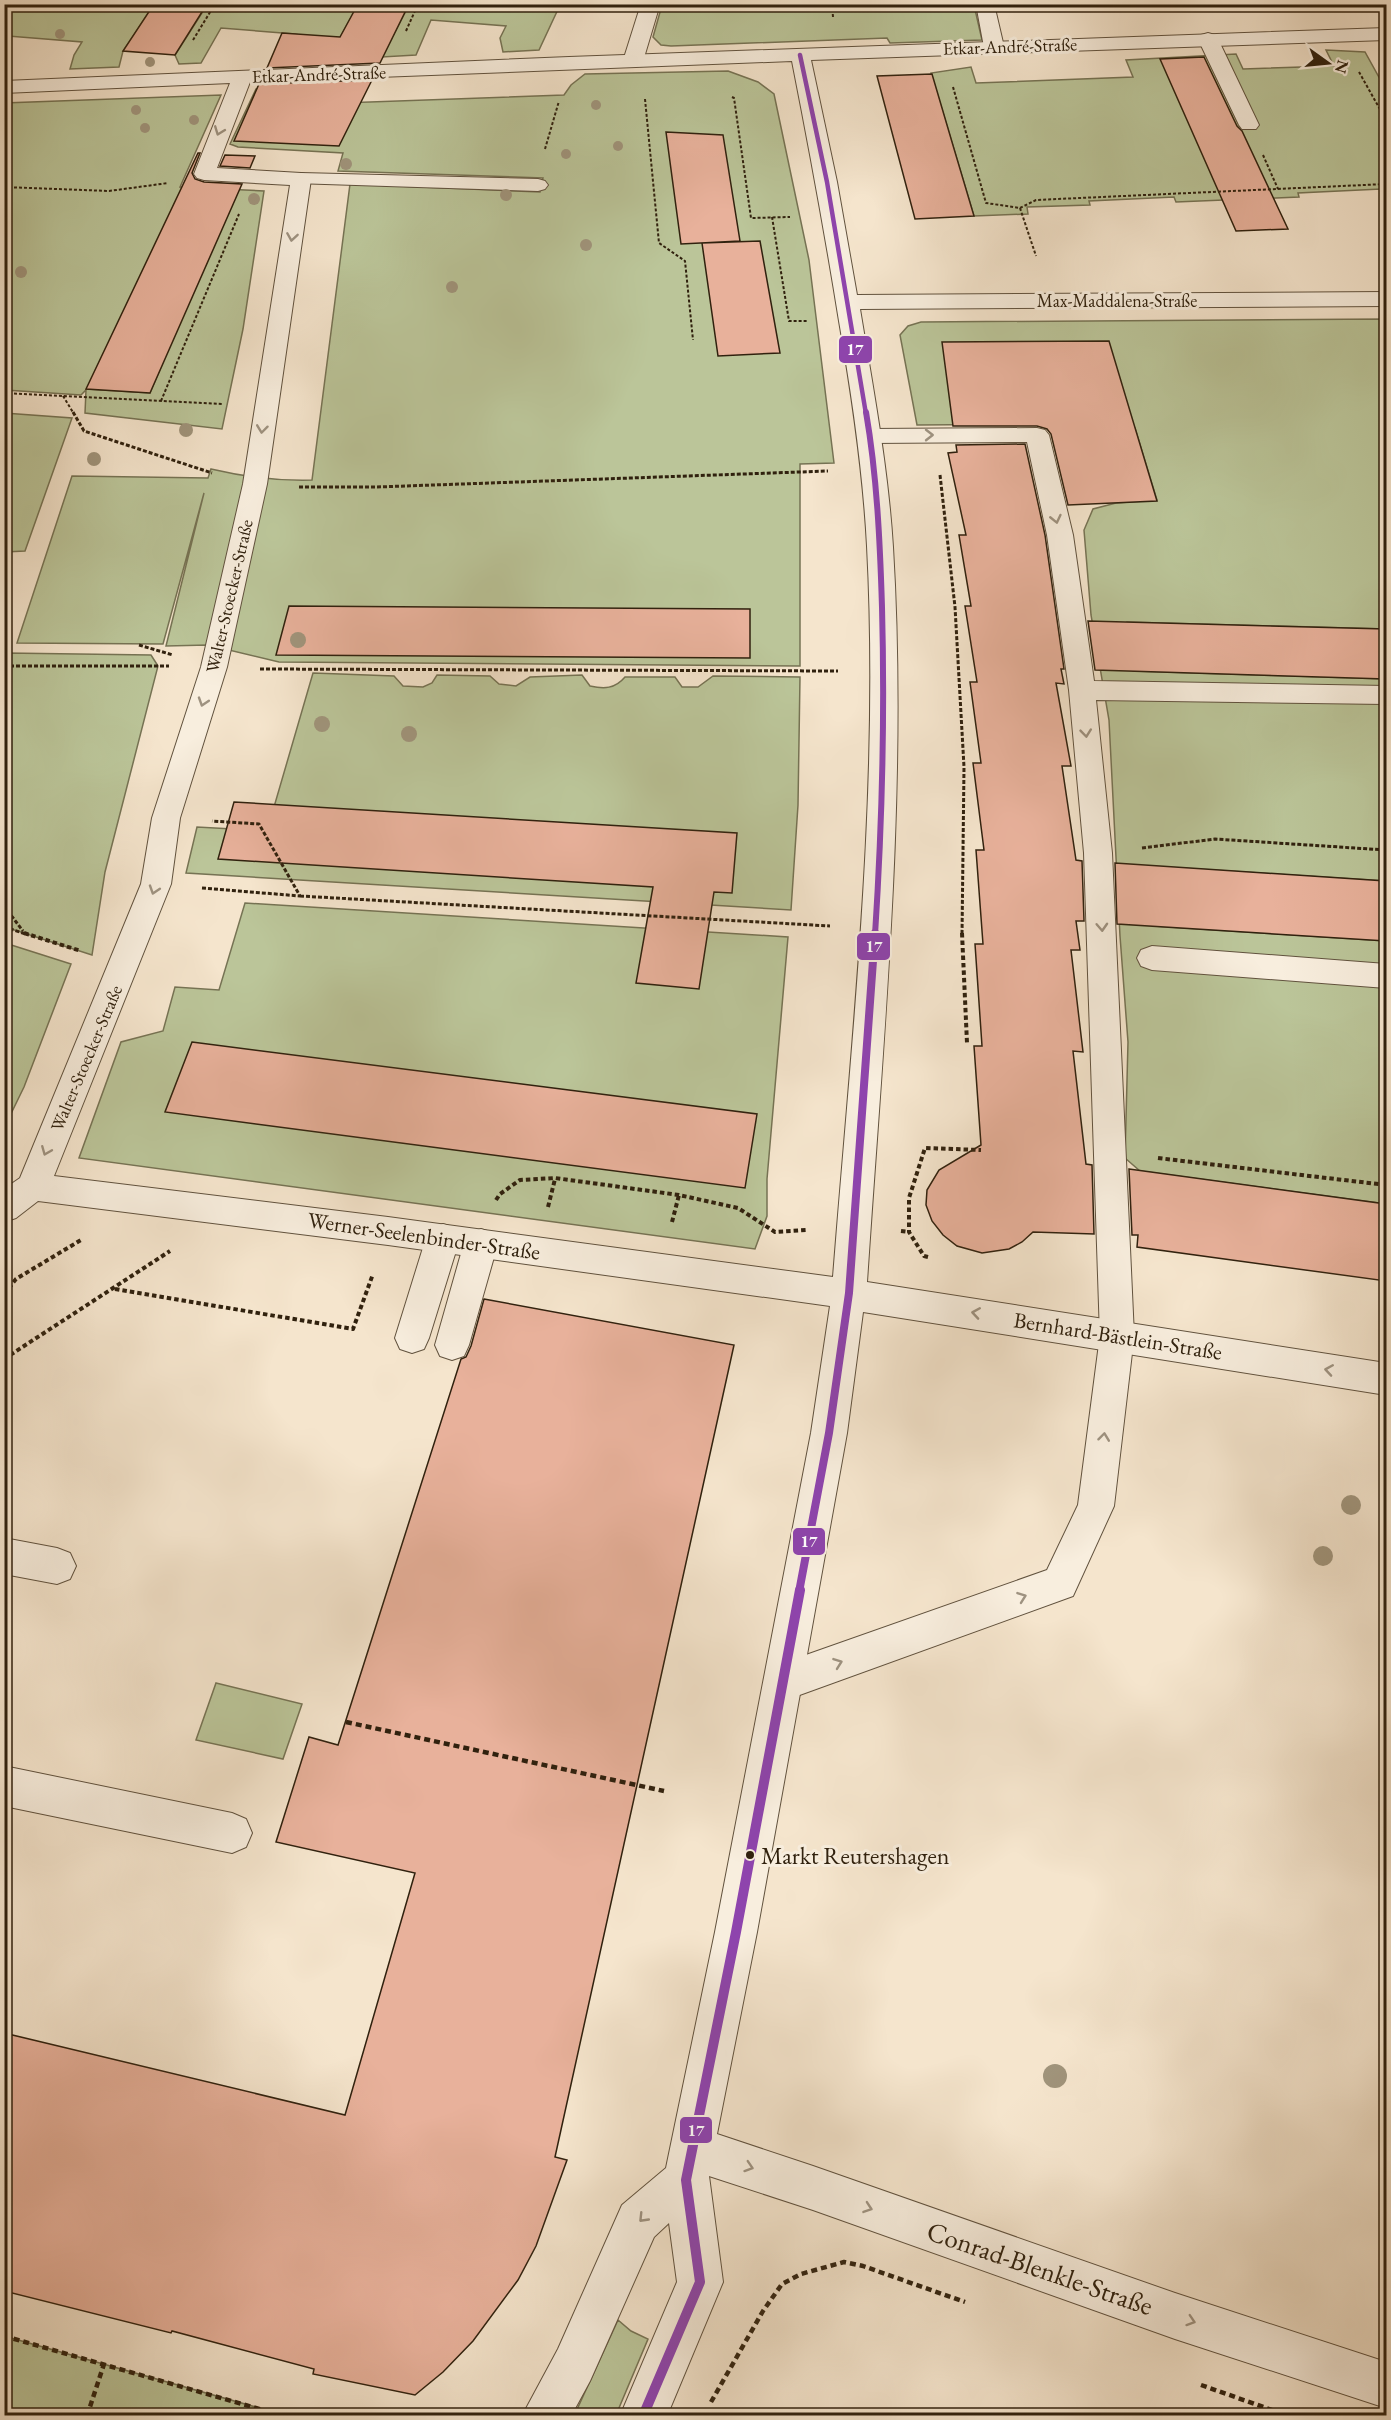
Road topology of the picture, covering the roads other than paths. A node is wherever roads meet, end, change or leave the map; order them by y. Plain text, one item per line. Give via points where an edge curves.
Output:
1 (651, 4) edge
2 (985, 4) edge
3 (1386, 34) edge
4 (1208, 39) junction
5 (994, 47) junction
6 (800, 55) junction
7 (633, 61) junction
8 (242, 77) junction
9 (4, 87) edge
10 (1249, 124) dead end
11 (301, 179) junction
12 (538, 185) dead end
13 (1386, 299) edge
14 (847, 302) junction
15 (870, 436) junction
16 (1082, 690) junction
17 (1386, 695) edge
18 (1152, 958) dead end
19 (1386, 976) edge
20 (33, 1187) junction
21 (4, 1208) edge
22 (443, 1238) junction
23 (481, 1243) junction
24 (849, 1293) junction
25 (1117, 1336) junction
26 (412, 1338) dead end
27 (452, 1345) dead end
28 (1386, 1379) edge
29 (4, 1556) edge
30 (57, 1566) dead end
31 (783, 1682) junction
32 (4, 1786) edge
33 (232, 1833) dead end
34 (690, 2164) junction
35 (1386, 2385) edge
36 (545, 2415) edge
37 (643, 2415) edge

1 - 7 street
2 - 5 street
3 - 4 street, Etkar-André-Straße
4 - 5 street, Etkar-André-Straße
4 - 10 street
5 - 6 street, Etkar-André-Straße
6 - 7 street, Etkar-André-Straße
6 - 14 street
7 - 8 street, Etkar-André-Straße
8 - 9 street, Etkar-André-Straße
8 -> 11 street via 204,174
11 - 12 street
11 -> 20 street, Walter-Stoecker-Straße via 255,484 214,667 166,818 156,884
13 - 14 street, Max-Maddalena-Straße
14 - 15 street
15 -> 16 street via 1037,435 1060,535
15 - 24 street via 880,546 884,671 881,844
16 - 17 street
16 -> 25 street via 1098,853
18 - 19 street
20 - 21 street
20 - 22 street, Werner-Seelenbinder-Straße
22 - 23 street, Werner-Seelenbinder-Straße
22 - 26 street
23 - 24 street, Werner-Seelenbinder-Straße
23 - 27 street
25 -> 24 street, Bernhard-Bästlein-Straße
24 - 31 street via 829,1433
28 -> 25 street, Bernhard-Bästlein-Straße
31 -> 25 street via 1060,1583 1096,1506
29 - 30 street
31 - 34 street
32 - 33 street
34 -> 35 street, Conrad-Blenkle-Straße via 813,2188 1175,2316
34 -> 36 street via 638,2221 574,2365
34 - 37 street via 700,2282

